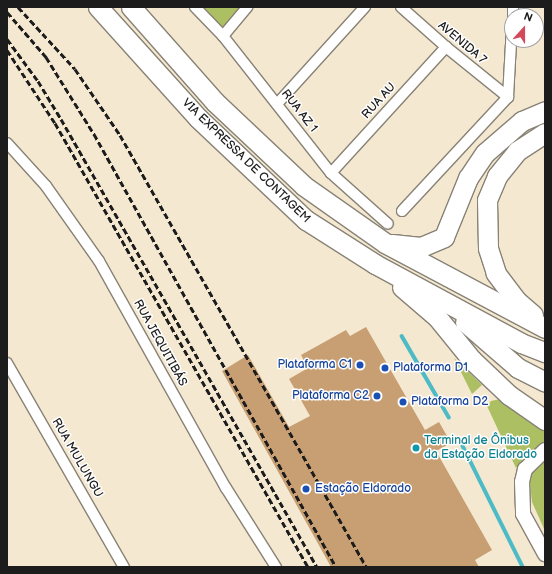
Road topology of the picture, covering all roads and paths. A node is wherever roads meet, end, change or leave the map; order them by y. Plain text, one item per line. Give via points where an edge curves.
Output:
1 (98, 7) edge
2 (131, 7) edge
3 (195, 7) edge
4 (247, 7) edge
5 (365, 7) edge
6 (401, 7) edge
7 (223, 36) junction
8 (446, 48) junction
9 (511, 48) edge
10 (508, 97) junction
11 (277, 104) junction
12 (545, 111) edge
13 (545, 133) edge
14 (7, 143) edge
15 (331, 173) junction
16 (402, 211) dead end
17 (388, 224) dead end
18 (385, 243) junction
19 (375, 264) junction
20 (437, 297) junction
21 (545, 326) edge
22 (545, 352) edge
23 (7, 363) edge
24 (545, 382) edge
25 (545, 420) edge
26 (545, 450) edge
27 (545, 554) edge
28 (124, 567) edge
29 (276, 567) edge

1 - 19 highway, VIA EXPRESSA DE CONTAGEM via 198,118 294,210
2 - 18 highway, VIA EXPRESSA DE CONTAGEM via 215,102 298,181
3 - 7 street, RUA AZ 1
4 - 7 street
5 - 11 street
6 - 8 street, AVENIDA 7
7 - 11 street, RUA AZ 1
8 - 10 street, AVENIDA 7
8 - 15 street, RUA AU
9 - 10 street
10 - 16 street
11 - 15 street, RUA AZ 1
12 - 18 highway via 522,121 486,153 468,178 444,237 422,247
13 - 21 highway via 516,151 497,176 487,200 486,223 488,248 496,273 516,300
14 - 29 street, RUA JEQUITIBÁS via 46,186 99,261 226,488
15 - 17 street, RUA AZ 1
18 - 21 highway, VIA EXPRESSA DE CONTAGEM
19 - 20 highway, VIA EXPRESSA DE CONTAGEM
19 - 25 highway via 437,317 472,360 509,394
20 - 22 highway, VIA EXPRESSA DE CONTAGEM via 521,343
20 - 24 highway via 518,368
23 - 28 street, RUA MULUNGU
26 - 27 main road via 525,469 522,482 523,514

